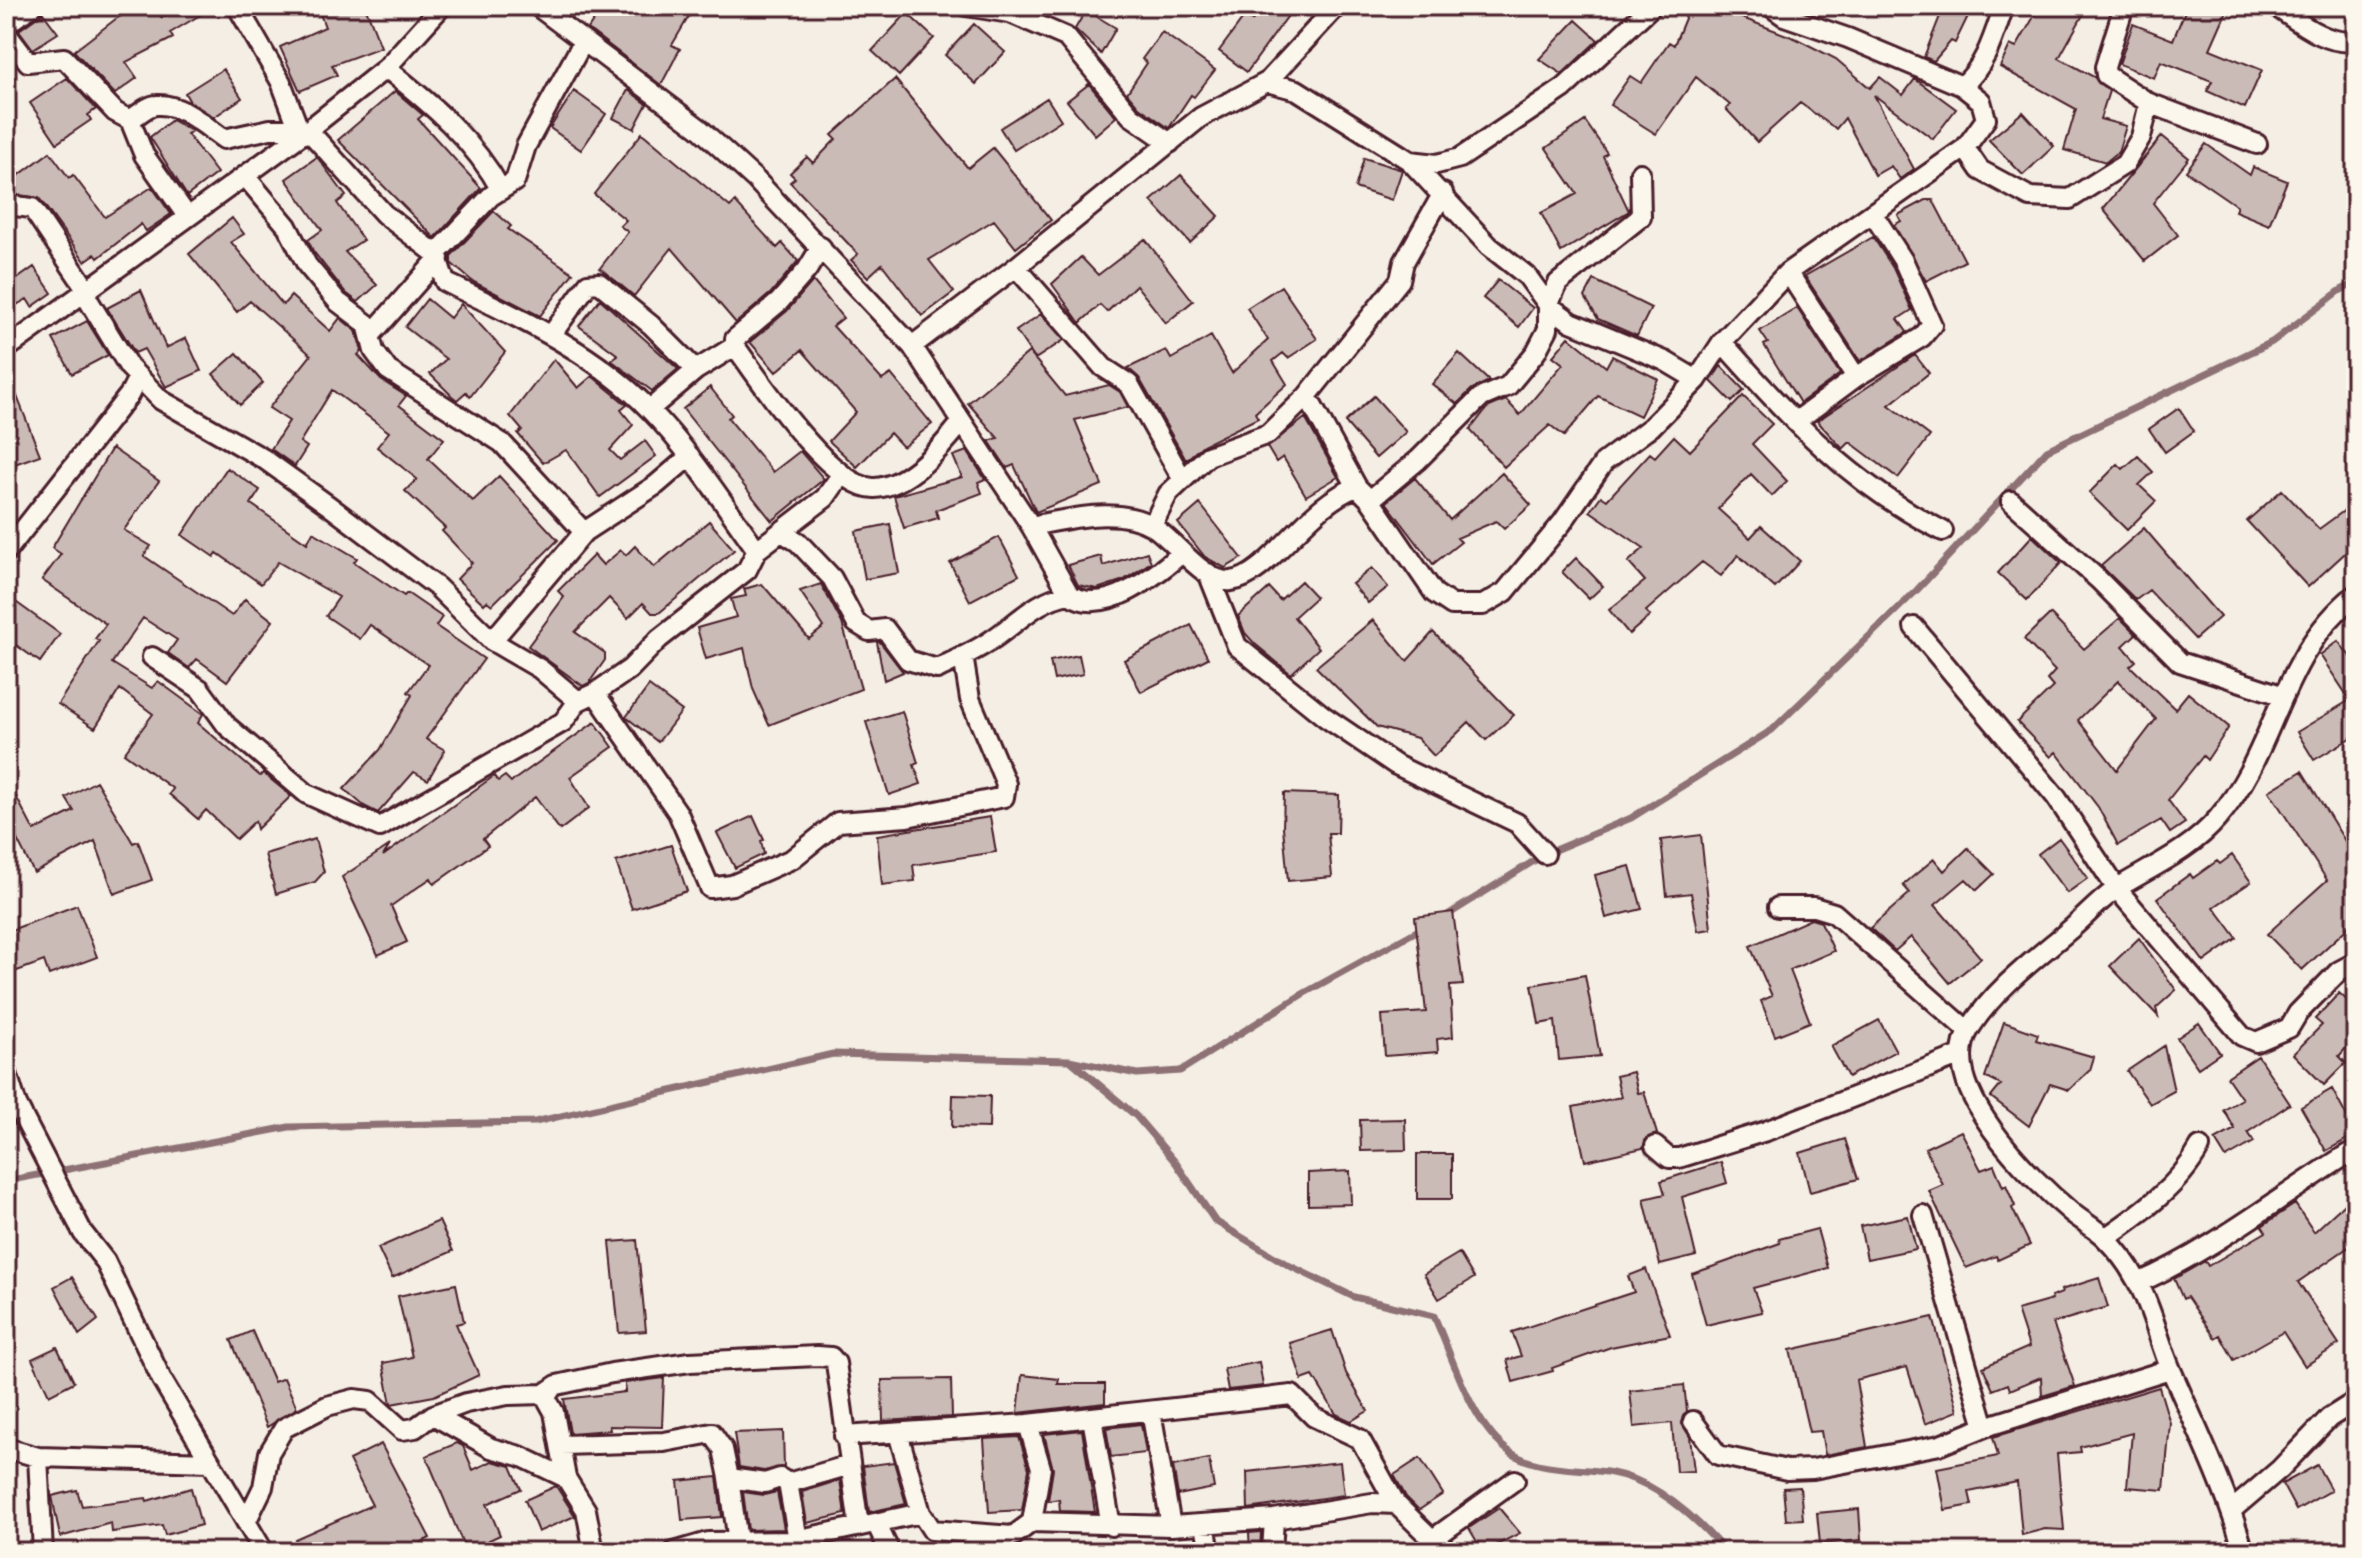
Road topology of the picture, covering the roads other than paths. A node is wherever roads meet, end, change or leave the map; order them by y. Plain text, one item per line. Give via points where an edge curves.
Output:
1 (33, 6) edge
2 (237, 6) edge
3 (442, 6) edge
4 (537, 6) edge
5 (966, 6) edge
6 (1337, 6) edge
7 (1652, 6) edge
8 (1770, 6) edge
9 (2004, 6) edge
10 (2124, 6) edge
11 (2275, 6) edge
12 (6, 24) edge
13 (6, 33) edge
14 (2356, 40) edge
15 (583, 42) junction
16 (386, 68) junction
17 (1267, 82) junction
18 (1962, 86) junction
19 (2149, 103) junction
20 (130, 120) junction
21 (303, 132) junction
22 (1170, 143) junction
23 (2257, 144) dead end
24 (1965, 148) junction
25 (1410, 161) junction
26 (1640, 173) dead end
27 (245, 176) junction
28 (501, 190) junction
29 (1443, 193) junction
30 (6, 205) edge
31 (1873, 214) junction
32 (187, 216) junction
33 (821, 247) junction
34 (438, 256) junction
35 (1016, 267) junction
36 (1788, 272) junction
37 (86, 292) junction
38 (1548, 305) junction
39 (552, 334) junction
40 (371, 335) junction
41 (1722, 342) junction
42 (735, 346) junction
43 (912, 346) junction
44 (6, 349) edge
45 (696, 370) junction
46 (138, 377) junction
47 (1856, 377) junction
48 (1697, 380) junction
49 (1307, 396) junction
50 (650, 409) junction
51 (1795, 422) junction
52 (961, 423) junction
53 (690, 456) junction
54 (841, 475) junction
55 (1183, 480) junction
56 (1364, 494) junction
57 (2011, 501) dead end
58 (1031, 526) junction
59 (1152, 526) junction
60 (1943, 531) dead end
61 (584, 532) junction
62 (782, 532) junction
63 (757, 550) junction
64 (6, 552) edge
65 (1182, 553) junction
66 (1208, 573) junction
67 (1069, 594) junction
68 (2356, 594) edge
69 (1914, 627) dead end
70 (492, 641) junction
71 (963, 656) junction
72 (152, 657) dead end
73 (2281, 695) junction
74 (587, 697) junction
75 (1545, 854) dead end
76 (2117, 889) junction
77 (1778, 907) dead end
78 (2356, 962) edge
79 (1968, 1031) junction
80 (1961, 1055) junction
81 (6, 1070) edge
82 (1655, 1146) dead end
83 (2200, 1147) dead end
84 (2348, 1154) dead end
85 (1923, 1215) dead end
86 (2105, 1238) junction
87 (2138, 1283) junction
88 (2170, 1369) junction
89 (544, 1394) junction
90 (2356, 1401) edge
91 (1151, 1411) junction
92 (433, 1415) junction
93 (1092, 1418) junction
94 (1693, 1421) dead end
95 (1028, 1424) junction
96 (1985, 1427) junction
97 (898, 1433) junction
98 (844, 1436) junction
99 (562, 1445) junction
100 (6, 1448) edge
101 (38, 1457) junction
102 (210, 1462) junction
103 (850, 1465) junction
104 (566, 1478) junction
105 (729, 1478) junction
106 (1515, 1480) dead end
107 (788, 1483) junction
108 (1396, 1504) junction
109 (2232, 1510) junction
110 (921, 1513) junction
111 (1274, 1519) junction
112 (246, 1522) junction
113 (1032, 1522) junction
114 (867, 1524) junction
115 (1205, 1524) junction
116 (1111, 1526) junction
117 (1171, 1526) junction
118 (792, 1544) edge
119 (1010, 1544) edge
120 (747, 1546) edge
121 (1439, 1546) edge
122 (43, 1552) edge
123 (264, 1552) edge
124 (594, 1552) edge
125 (674, 1552) edge
126 (890, 1552) edge
127 (1210, 1552) edge
128 (1272, 1552) edge
129 (2244, 1552) edge

1 - 12 street
2 - 21 street
3 - 16 street
4 - 15 street
5 - 22 street via 1010,13 1066,37 1131,116
6 - 17 street
7 - 25 street via 1564,88 1460,158 1437,164
8 - 18 street
9 - 18 street via 1975,76
10 - 19 street via 2106,75
11 - 14 street via 2315,31 2345,43
13 - 20 street via 28,62 64,58 115,112
15 - 28 street via 526,146 515,181
15 - 33 street via 699,128
16 - 21 street
16 - 28 street via 431,103 478,155
17 - 22 street via 1201,117
17 - 25 street via 1297,90
18 - 24 street via 1981,101 1986,119
19 - 23 street
19 - 24 street via 2141,137 2125,164 2070,199 2030,197 1980,170
20 - 21 street via 162,105 187,114 224,139 270,129
20 - 32 street via 144,155
21 - 27 street
21 - 34 street via 384,214
22 - 35 street
24 - 31 street
25 - 29 street
26 - 38 street via 1641,217 1558,283
27 - 32 street
27 - 40 street via 287,226 307,265 338,302 367,324
28 - 34 street
29 - 38 street via 1489,246 1527,276
29 - 49 street via 1404,262 1400,280
30 - 37 street via 32,208
31 - 36 street
31 - 47 street via 1904,262 1932,325 1922,337
32 - 37 street
33 - 42 street via 779,302 735,339
33 - 43 street
34 - 39 street via 445,282
34 - 40 street
35 - 43 street
35 - 55 street via 1103,367 1129,384
36 - 41 street
36 - 47 street
37 - 44 street
37 - 46 street
38 - 48 street via 1571,322
38 - 56 street via 1548,329 1508,386 1480,398 1418,460
39 - 45 street via 578,293 599,283
39 - 50 street
40 - 61 street via 374,351 388,370 502,443
41 - 48 street
41 - 51 street
42 - 45 street
42 - 54 street via 775,401
43 - 52 street
45 - 50 street
46 - 64 street
46 - 70 street via 161,400 264,459 437,587
47 - 51 street
48 - 56 street via 1651,427 1604,462 1505,592 1483,605 1452,605 1434,593
49 - 55 street via 1268,434 1208,456
49 - 56 street
50 - 53 street
51 - 60 street via 1826,454 1881,496
52 - 54 street via 933,458 897,480 876,488
52 - 58 street
53 - 61 street
53 - 63 street
54 - 62 street via 825,498
55 - 59 street via 1168,494
56 - 66 street via 1337,494 1250,576 1228,582
57 - 73 street via 2180,662
58 - 59 street via 1075,517 1121,516
58 - 67 street
59 - 65 street
61 - 70 street
62 - 63 street
62 - 71 street via 832,578 856,623 869,631 885,629 908,660 937,669
63 - 74 street via 747,570 659,639 630,669
65 - 66 street
65 - 67 street via 1140,587 1098,601 1078,601
66 - 75 street via 1237,646 1325,717 1396,765 1517,823
67 - 71 street via 1020,616 993,640
68 - 73 street via 2310,640
69 - 76 street via 2056,797
70 - 74 street
71 - 74 street via 970,699 1006,784 1004,797 907,817 838,822 792,859 732,885 710,888 678,813
72 - 74 street via 200,689 227,726 307,794 380,827 563,722
73 - 76 street via 2248,775 2217,819 2171,859
76 - 78 street via 2242,1036 2256,1042 2289,1028 2339,971
76 - 79 street via 1997,992
77 - 79 street via 1834,913
79 - 80 street
80 - 82 street via 1766,1131 1679,1158 1669,1158
80 - 86 street via 1966,1083 2002,1144 2070,1212
81 - 102 street via 17,1105 83,1233 105,1261 162,1380
83 - 86 street via 2189,1167 2140,1214
84 - 87 street via 2184,1263
85 - 96 street
86 - 87 street
87 - 88 street
88 - 96 street
88 - 109 street
89 - 92 street via 508,1395
89 - 98 street via 557,1385 690,1362 831,1357
89 - 99 street
90 - 109 street via 2329,1418
91 - 93 street
91 - 108 street via 1292,1395 1314,1417 1360,1439
91 - 117 street
92 - 104 street via 491,1448
92 - 112 street via 402,1430 370,1401 354,1399 284,1428 269,1453 263,1487
93 - 95 street
93 - 116 street
94 - 96 street via 1718,1455 1787,1470 1940,1445
95 - 97 street
95 - 113 street via 1041,1468
97 - 98 street
97 - 110 street
98 - 103 street
99 - 104 street
99 - 105 street via 664,1442 712,1433 723,1449
100 - 101 street
101 - 102 street
101 - 122 street
102 - 112 street
103 - 107 street
103 - 114 street
104 - 124 street via 586,1510
105 - 107 street via 765,1483 780,1478
105 - 120 street
106 - 121 street
107 - 118 street
108 - 111 street
108 - 121 street
109 - 129 street
110 - 114 street
110 - 119 street via 932,1530
111 - 115 street
111 - 128 street
112 - 123 street
113 - 116 street
113 - 119 street
114 - 118 street
114 - 126 street
115 - 117 street
115 - 127 street
116 - 117 street
118 - 120 street
120 - 125 street via 708,1542

